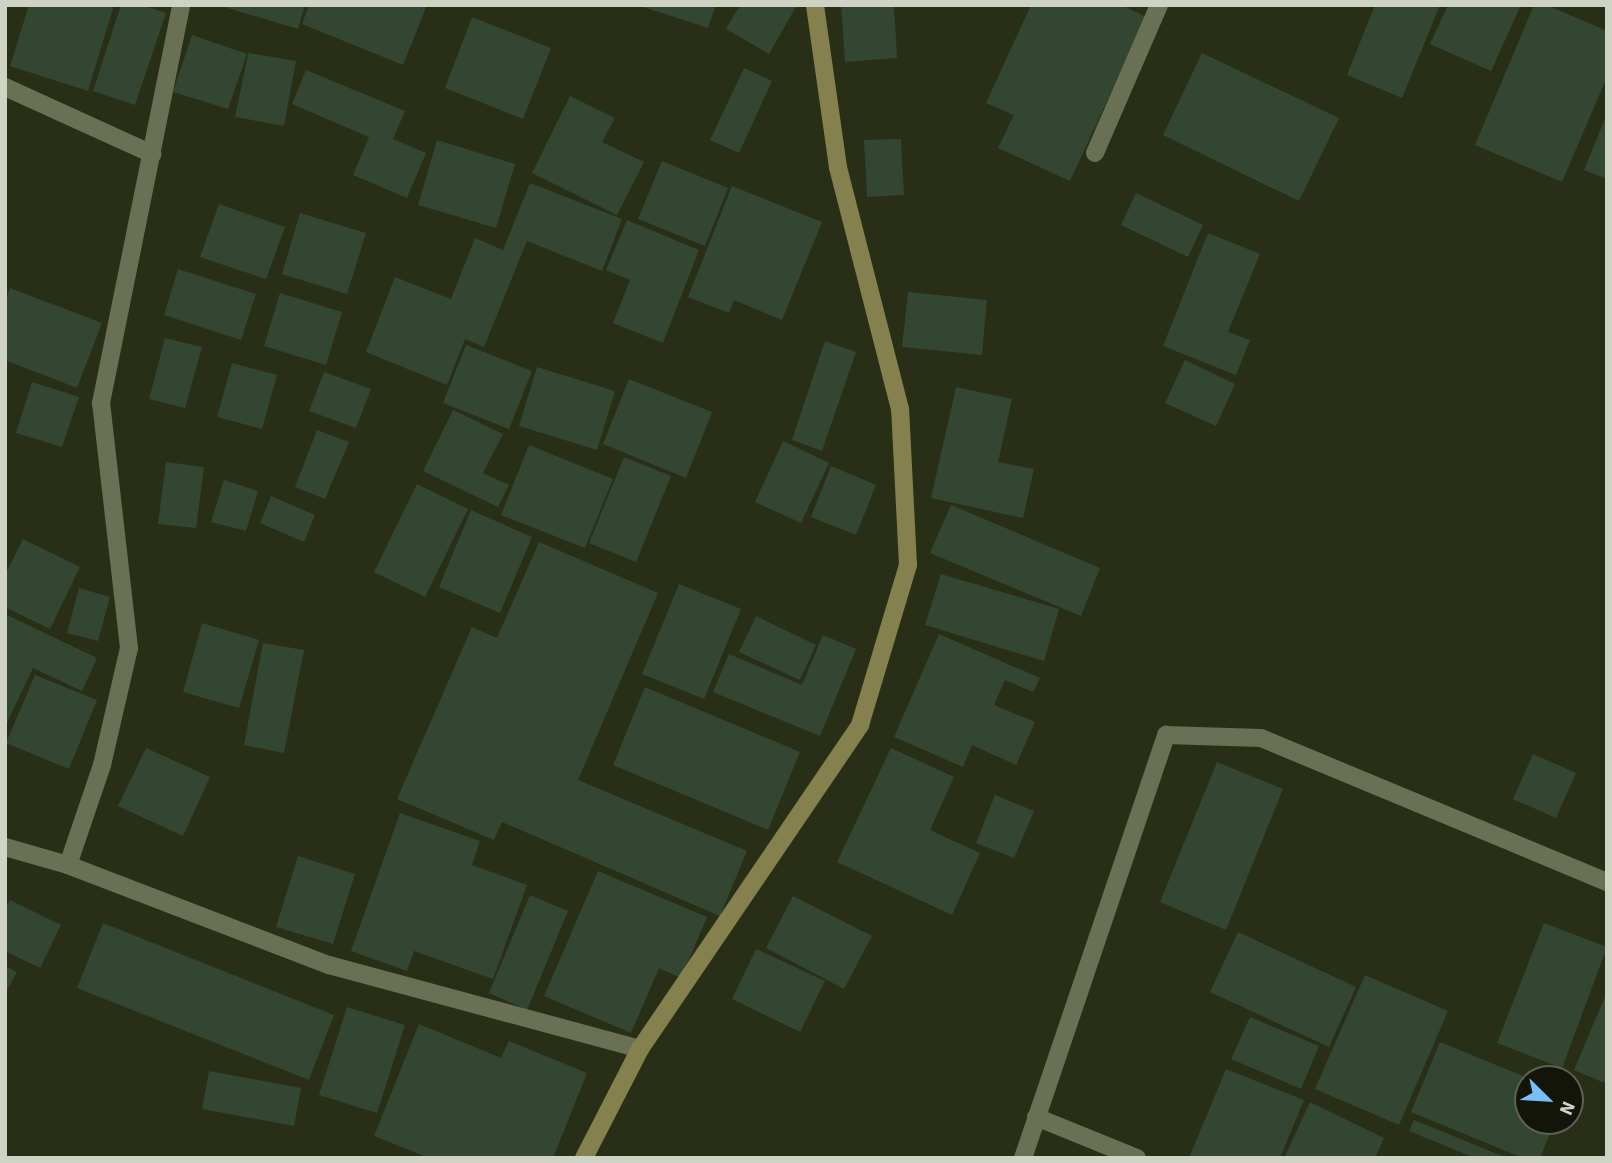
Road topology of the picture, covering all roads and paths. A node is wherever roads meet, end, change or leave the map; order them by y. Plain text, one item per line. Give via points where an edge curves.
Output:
1 (181, 5) edge
2 (815, 5) edge
3 (1159, 5) edge
4 (5, 88) edge
5 (1095, 153) dead end
6 (152, 154) junction
7 (5, 847) edge
8 (68, 865) junction
9 (1607, 882) edge
10 (640, 1049) junction
11 (1036, 1117) junction
12 (583, 1158) edge
13 (1023, 1158) edge
14 (1138, 1158) edge

1 - 6 street
2 - 10 street via 838,167 900,409 908,565 860,725
3 - 5 street
4 - 6 street
6 - 8 street via 101,403 129,648 102,765
7 - 8 street
8 - 10 street via 329,965
9 - 11 street via 1261,738 1166,735
10 - 12 street
11 - 13 street
11 - 14 street

